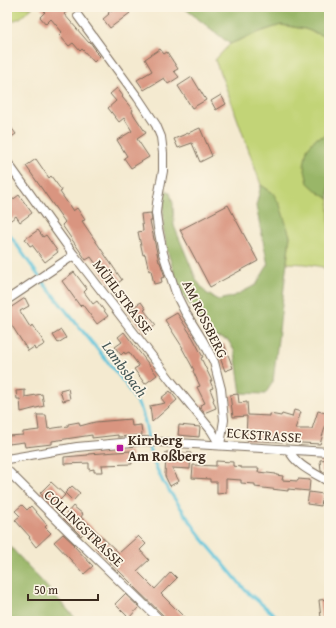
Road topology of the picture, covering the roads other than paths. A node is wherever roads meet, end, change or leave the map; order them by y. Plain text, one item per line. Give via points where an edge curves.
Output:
1 (78, 16) dead end
2 (7, 162) edge
3 (74, 255) junction
4 (7, 300) edge
5 (220, 445) junction
6 (289, 450) junction
7 (329, 452) edge
8 (7, 459) edge
9 (7, 470) edge
10 (329, 482) edge
11 (161, 621) edge

1 - 5 street, AM ROSSBERG via 138,98 161,137 163,171 157,208 158,228 177,296 214,362 221,389 224,420
2 - 3 street, MÜHLSTRASSE
3 - 4 street
3 - 5 street, MÜHLSTRASSE via 211,430
5 - 6 street, ECKSTRASSE
5 - 8 street, ECKSTRASSE via 154,441 77,447
6 - 7 street, ECKSTRASSE
6 - 10 street via 298,463
9 - 11 street, COLLINGSTRASSE

